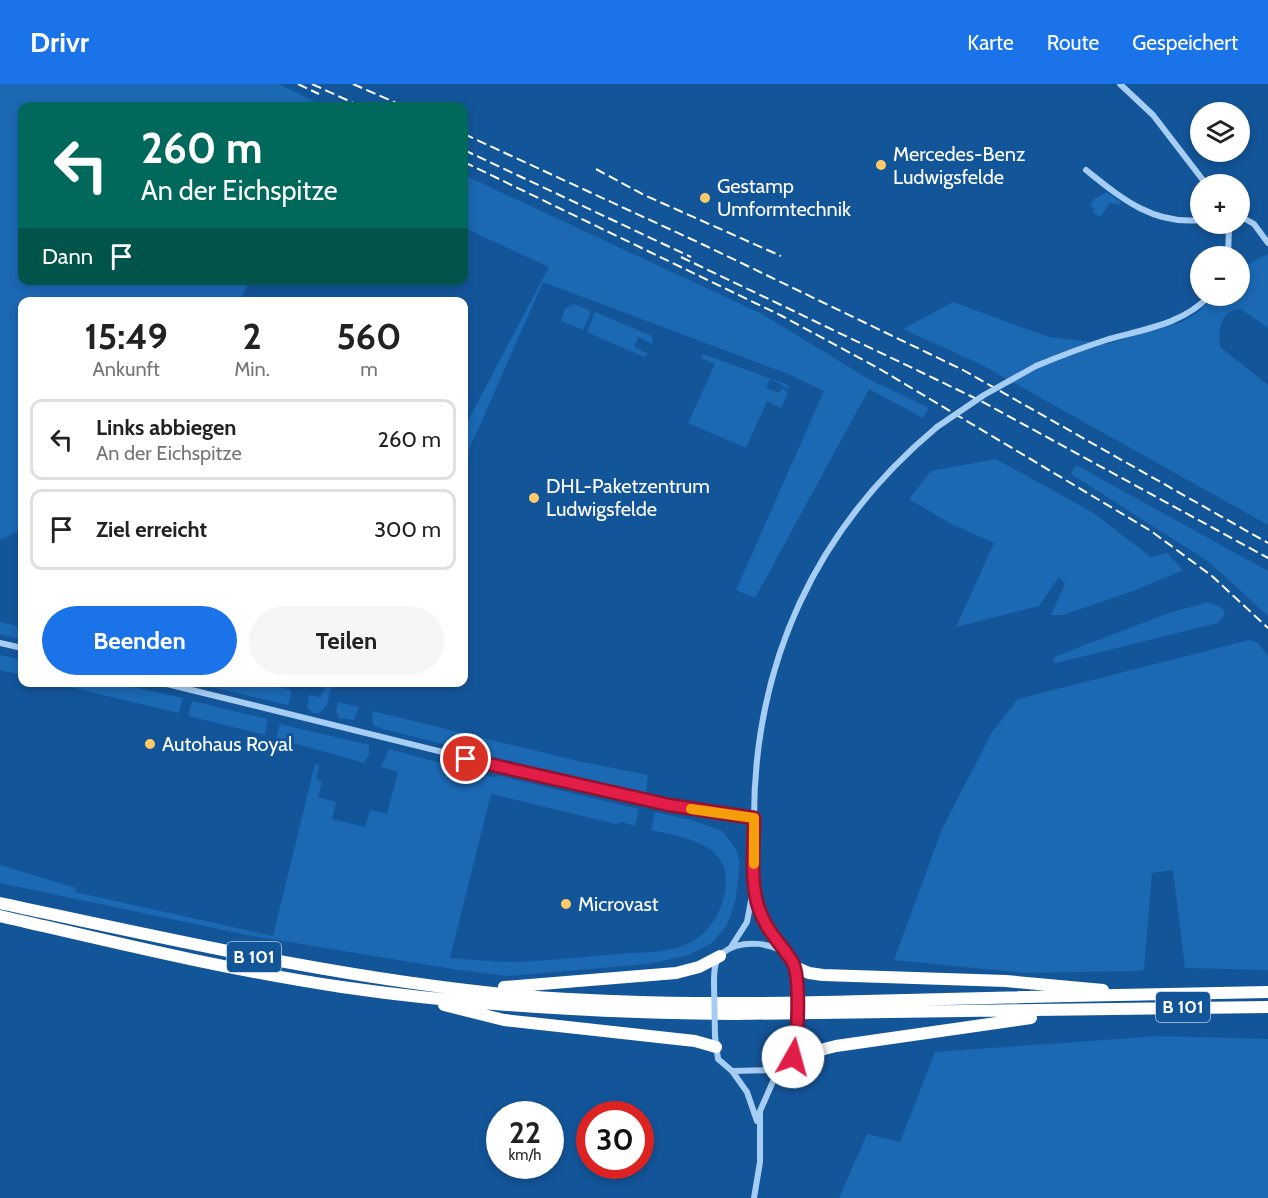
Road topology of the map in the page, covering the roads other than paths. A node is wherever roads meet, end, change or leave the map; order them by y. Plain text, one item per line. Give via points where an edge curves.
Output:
1 (1120, 84) edge
2 (1086, 170) dead end
3 (1198, 174) edge
4 (1190, 221) edge
5 (1250, 222) edge
6 (1268, 243) edge
7 (1198, 306) edge
8 (0, 643) edge
9 (18, 647) edge
10 (179, 687) edge
11 (754, 818) junction
12 (754, 884) junction
13 (0, 901) edge
14 (0, 916) edge
15 (0, 921) edge
16 (82, 935) junction
17 (731, 947) junction
18 (781, 949) junction
19 (720, 956) junction
20 (795, 967) junction
21 (441, 986) junction
22 (1268, 992) edge
23 (1122, 994) junction
24 (419, 997) junction
25 (1268, 1006) edge
26 (1098, 1009) junction
27 (715, 1041) junction
28 (793, 1057) junction
29 (732, 1071) junction
30 (778, 1071) junction
31 (758, 1125) junction
32 (754, 1198) edge

1 - 3 street via 1153,115
2 - 4 street via 1137,208 1156,217
5 - 6 street
7 - 11 street, bridge via 1176,320 1036,366 984,394 937,427 857,508 819,566 776,661 757,754
8 - 9 street
10 - 11 street via 568,783
11 - 12 street
12 - 17 street via 747,922
12 - 18 street via 758,905
13 - 21 highway, B 101 via 281,962
14 - 16 highway, B 101
15 - 16 highway
16 - 24 highway, B 101 via 264,973
17 - 18 street via 770,945
17 - 19 street
18 - 20 street
19 - 21 highway via 699,968 676,973 530,987
19 - 27 street, bridge via 715,965
20 - 23 highway via 809,974 1006,981 1082,986
20 - 28 street, bridge
21 - 23 highway, B 101 via 560,998 683,1003
22 - 23 highway, B 101
24 - 26 highway, B 101 via 684,1014
24 - 27 highway via 504,1020
25 - 26 highway, B 101
26 - 28 highway via 836,1046
27 - 29 street via 718,1059
28 - 30 street
29 - 30 street
29 - 31 street via 747,1092
30 - 31 street via 764,1097
31 - 32 street via 759,1162

